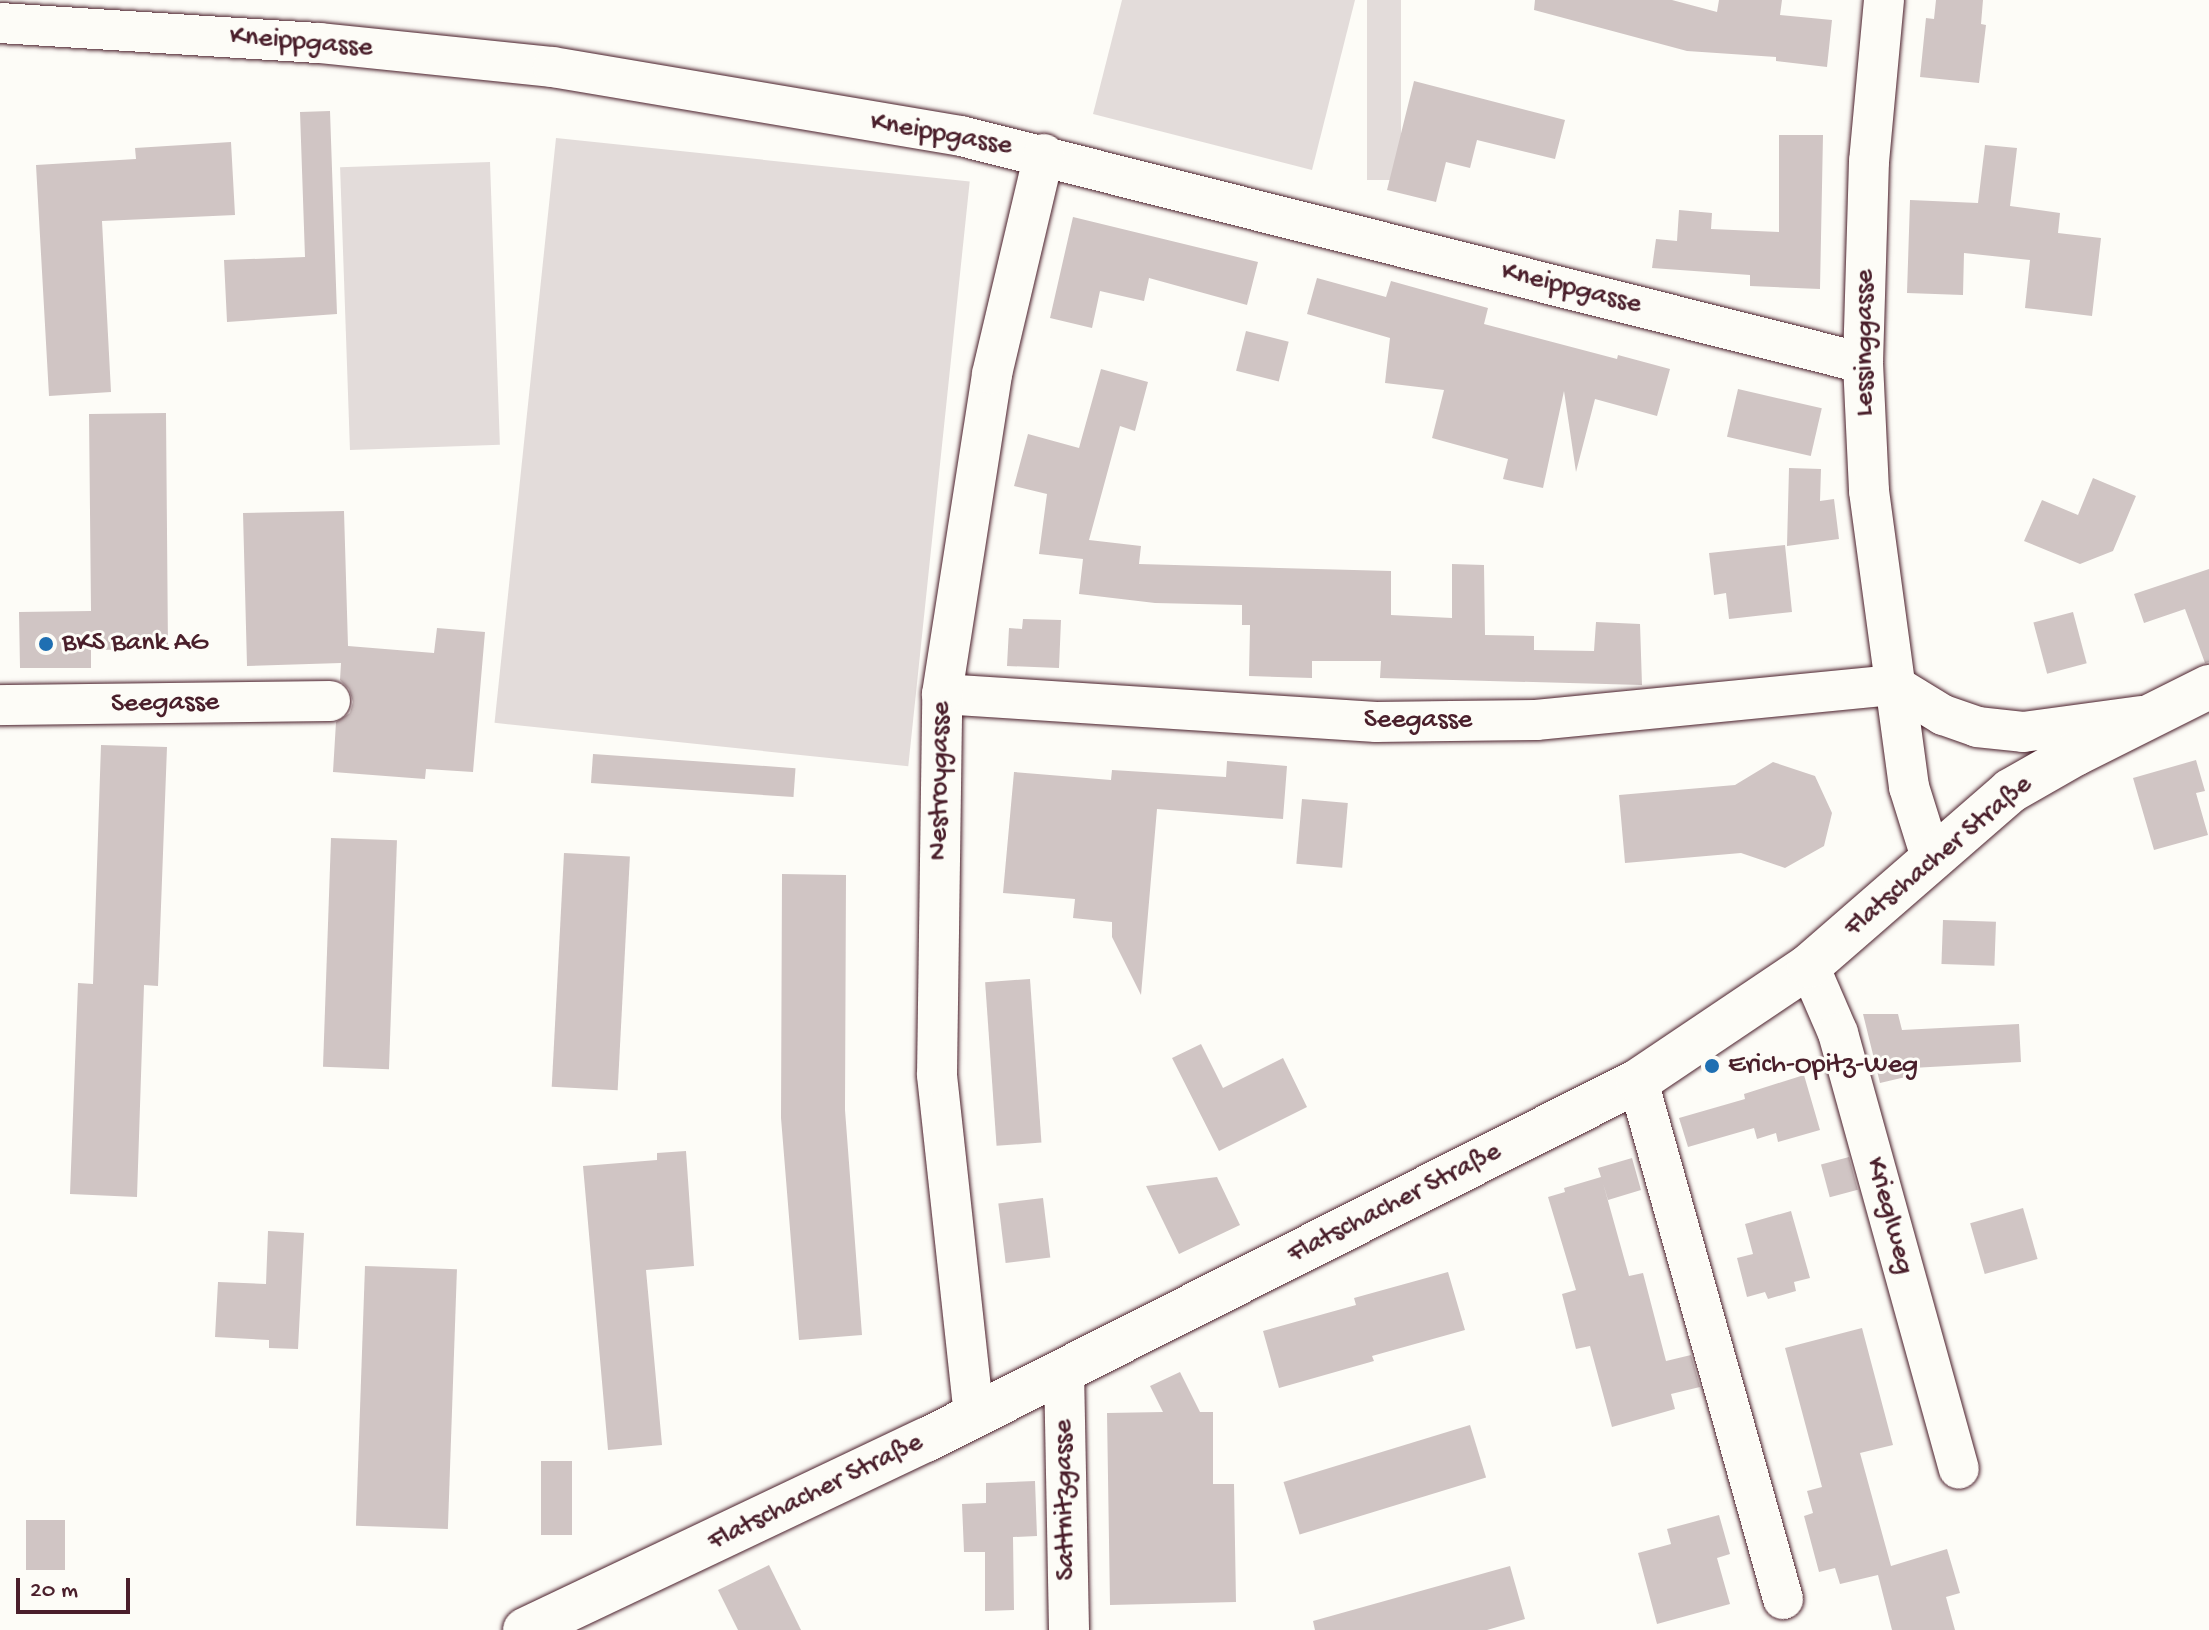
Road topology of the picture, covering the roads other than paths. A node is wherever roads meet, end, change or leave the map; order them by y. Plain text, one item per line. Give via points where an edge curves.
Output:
1 (1884, 0) edge
2 (0, 23) edge
3 (1044, 154) junction
4 (1863, 363) junction
5 (1894, 685) junction
6 (2209, 687) edge
7 (942, 694) junction
8 (330, 701) dead end
9 (0, 705) edge
10 (2153, 714) junction
11 (1931, 857) junction
12 (1809, 966) junction
13 (1638, 1081) junction
14 (1064, 1369) junction
15 (974, 1416) junction
16 (1959, 1468) dead end
17 (1783, 1599) dead end
18 (525, 1630) edge
19 (1069, 1630) edge

1 - 4 street, Lessinggasse via 1869,161
2 - 3 street, Kneippgasse via 319,43 553,67
3 - 4 street, Kneippgasse
3 - 7 street, Nestroygasse via 992,374
4 - 5 street, Lessinggasse via 1869,491
5 - 7 street, Seegasse via 1536,720 1376,722
5 - 10 street via 1943,715 1977,727 2023,732
5 - 11 street, Lessinggasse via 1909,787
6 - 10 street, Flatschacher Straße
7 - 15 street, Nestroygasse via 937,1075
8 - 9 street, Seegasse
10 - 11 street, Flatschacher Straße via 2010,791
11 - 12 street, Flatschacher Straße
12 - 13 street, Flatschacher Straße
12 - 16 street, Krieglweg via 1838,1033
13 - 14 street, Flatschacher Straße
13 - 17 street
14 - 15 street, Flatschacher Straße
14 - 19 street, Sattnitzgasse
15 - 18 street, Flatschacher Straße

